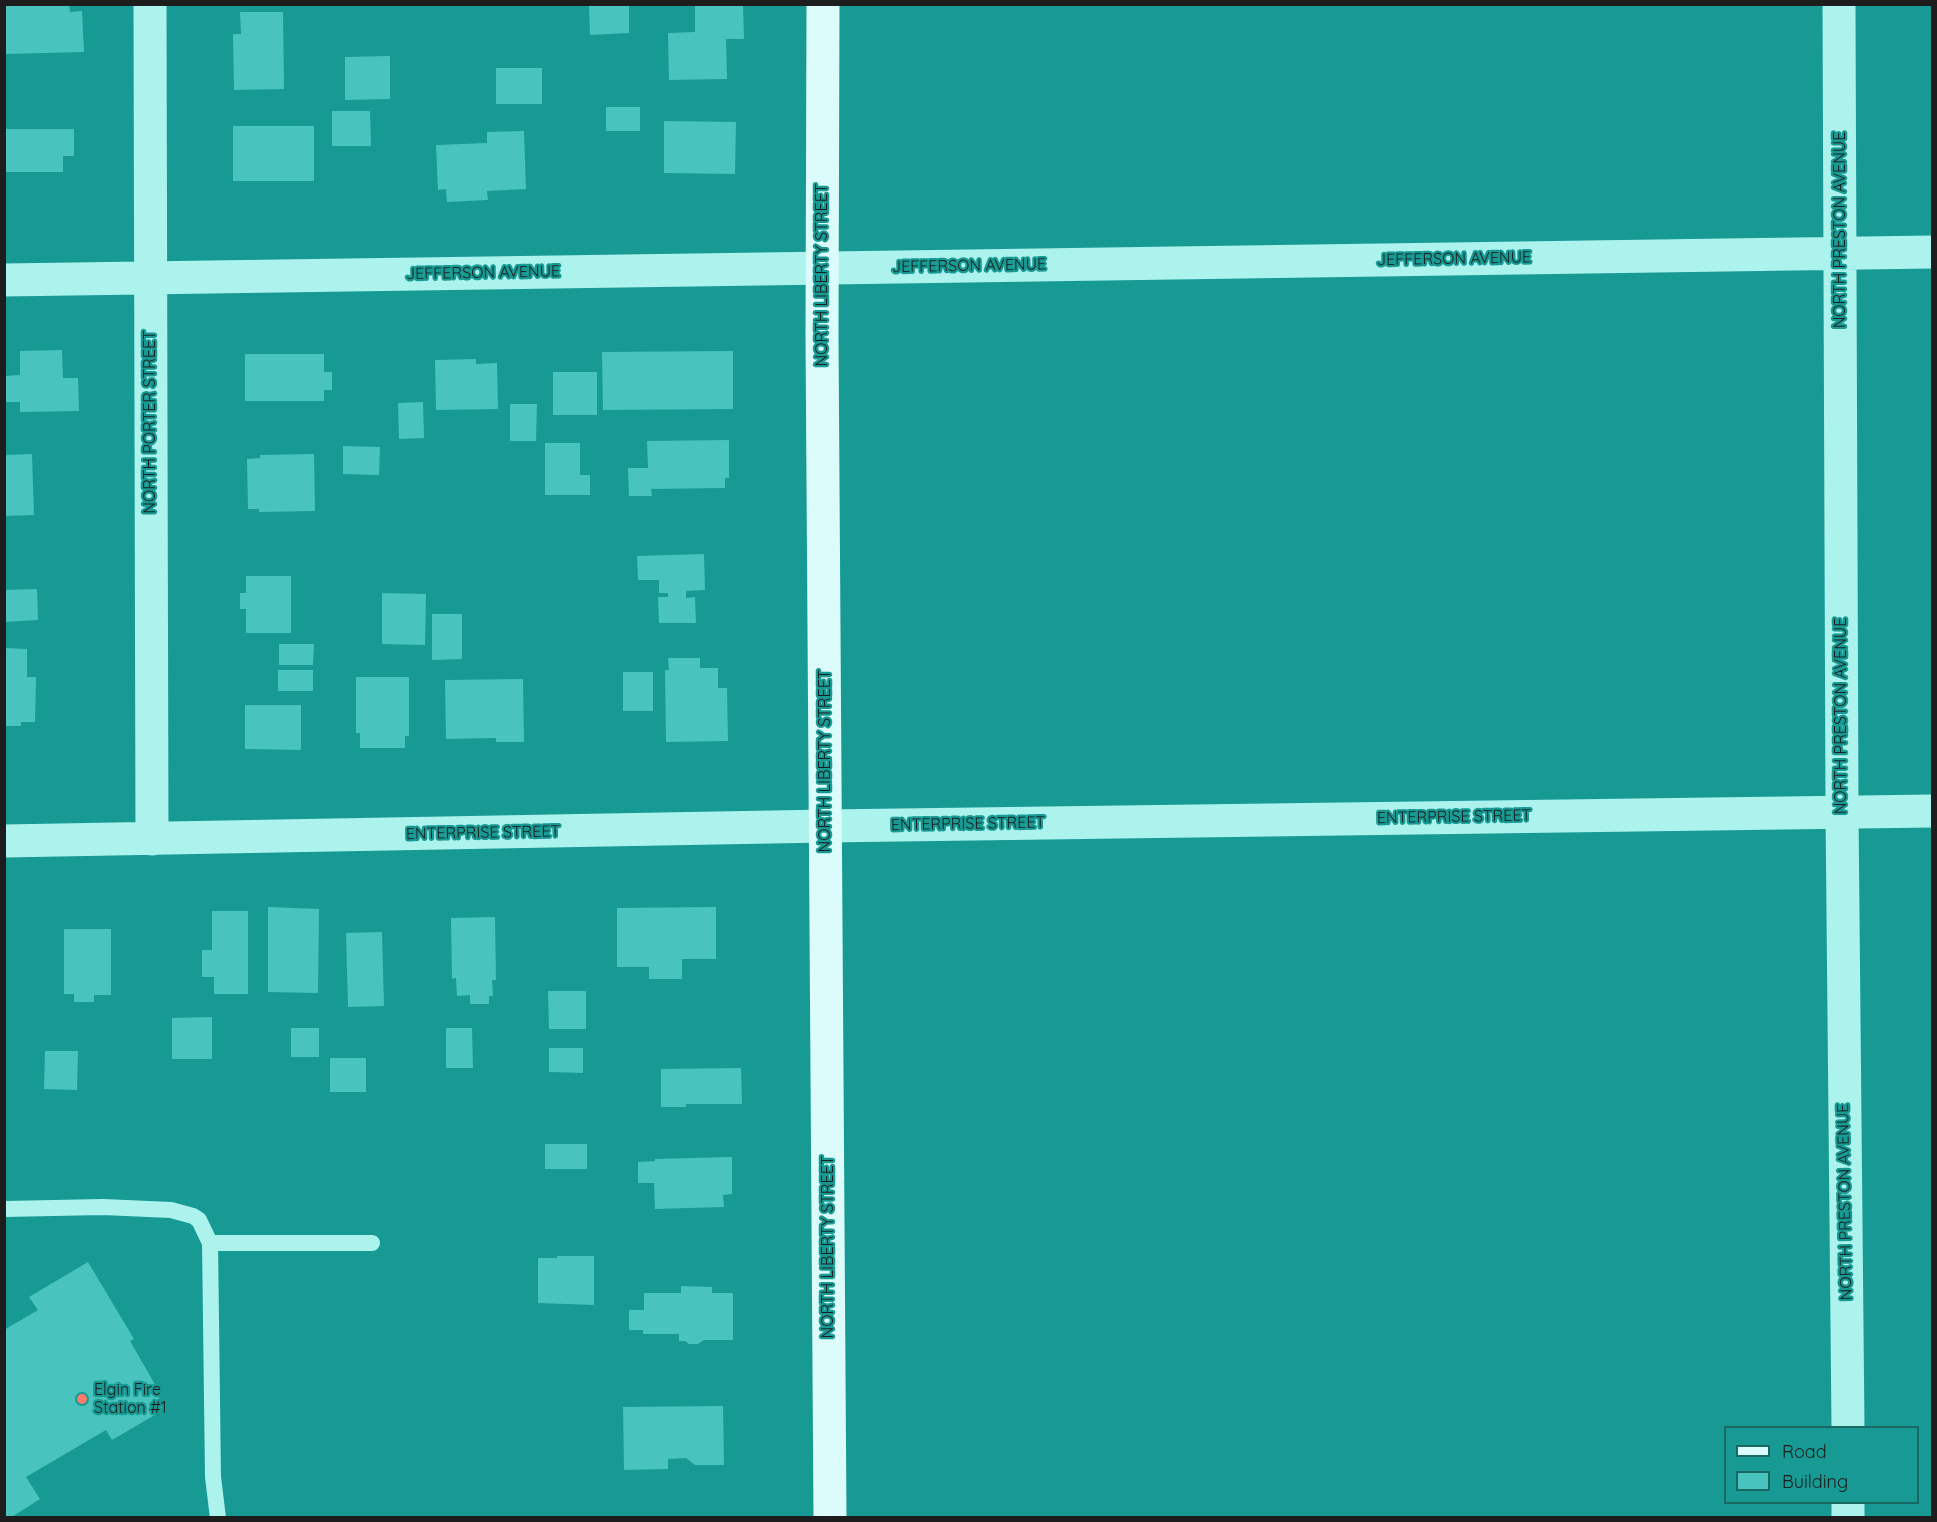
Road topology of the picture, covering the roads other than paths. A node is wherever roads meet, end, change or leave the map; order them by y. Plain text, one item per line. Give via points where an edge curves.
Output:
1 (150, 4) edge
2 (823, 4) edge
3 (1839, 4) edge
4 (1840, 252) junction
5 (1932, 252) edge
6 (822, 269) junction
7 (150, 278) junction
8 (4, 280) edge
9 (1842, 811) junction
10 (1932, 811) edge
11 (826, 826) junction
12 (152, 839) junction
13 (4, 841) edge
14 (4, 1209) edge
15 (210, 1243) junction
16 (372, 1243) dead end
17 (1848, 1426) edge
18 (218, 1518) edge
19 (830, 1518) edge

1 - 7 street, NORTH PORTER STREET
2 - 6 main road, NORTH LIBERTY STREET
3 - 4 street, NORTH PRESTON AVENUE
4 - 5 street, JEFFERSON AVENUE
4 - 6 street, JEFFERSON AVENUE
4 - 9 street, NORTH PRESTON AVENUE
6 - 7 street, JEFFERSON AVENUE
6 - 11 main road, NORTH LIBERTY STREET
7 - 8 street, JEFFERSON AVENUE
7 - 12 street, NORTH PORTER STREET
9 - 10 street, ENTERPRISE STREET
9 - 11 street, ENTERPRISE STREET
9 - 17 street, NORTH PRESTON AVENUE
11 - 12 street, ENTERPRISE STREET
11 - 19 main road, NORTH LIBERTY STREET
12 - 13 street, ENTERPRISE STREET
14 - 15 lane via 171,1210 199,1220
15 - 16 lane
15 - 18 lane via 213,1468

